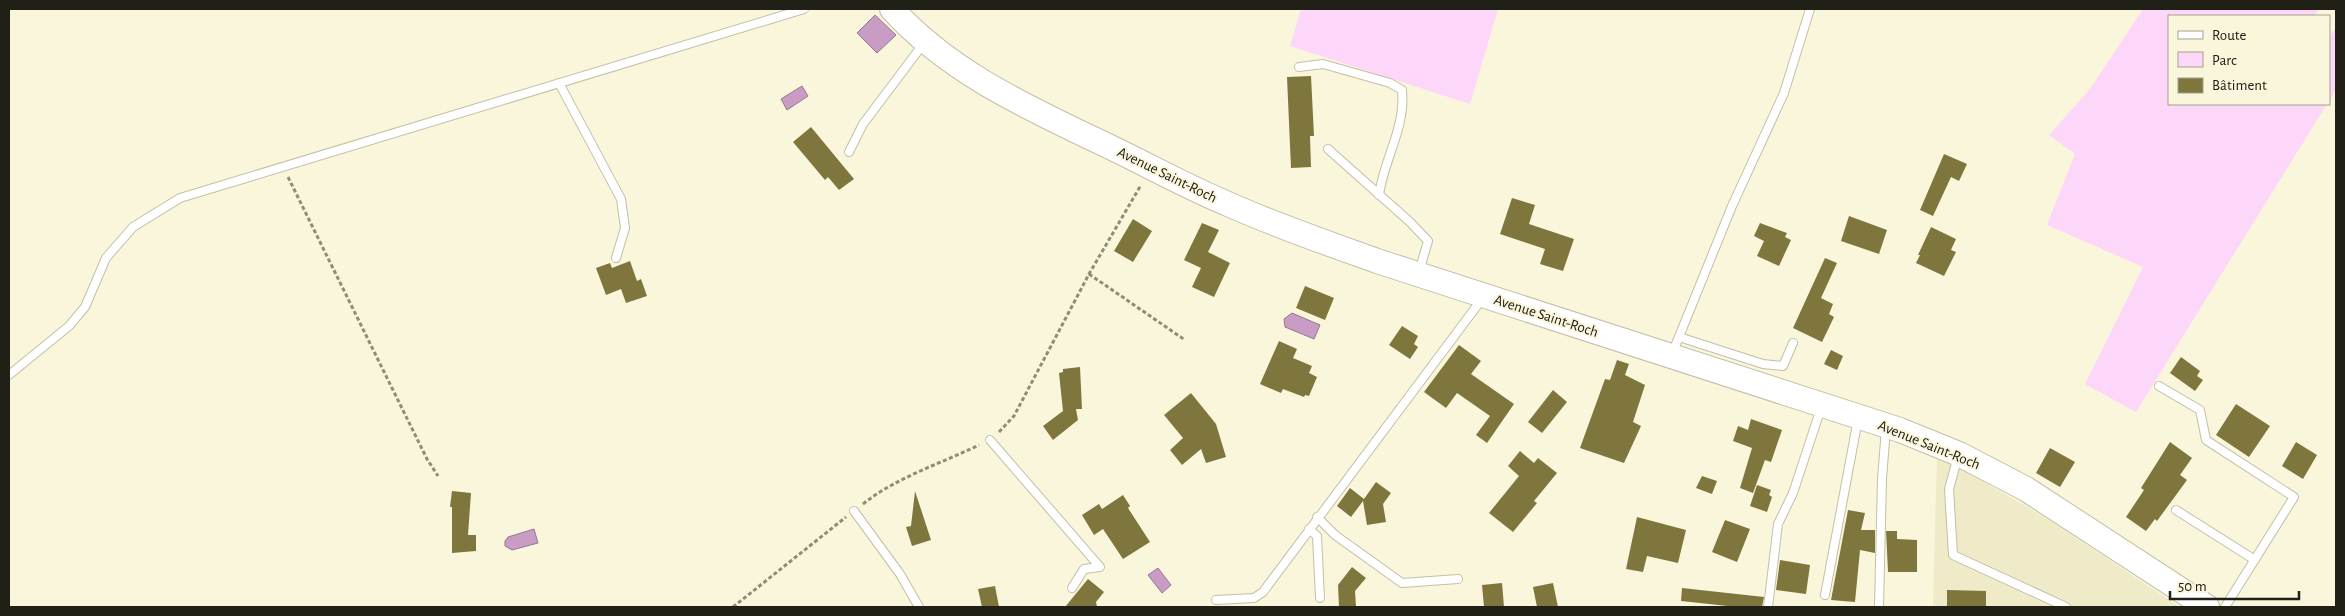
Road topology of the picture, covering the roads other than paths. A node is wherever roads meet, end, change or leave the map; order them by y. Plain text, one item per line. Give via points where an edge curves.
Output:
1 (804, 9) edge
2 (892, 9) edge
3 (1810, 9) edge
4 (925, 41) junction
5 (1300, 66) dead end
6 (559, 83) junction
7 (1328, 149) dead end
8 (849, 152) dead end
9 (1379, 195) junction
10 (616, 258) dead end
11 (1419, 274) junction
12 (1484, 296) junction
13 (1793, 343) dead end
14 (1675, 346) junction
15 (9, 376) edge
16 (2159, 386) dead end
17 (1822, 405) junction
18 (1859, 417) junction
19 (1886, 426) junction
20 (990, 440) road end
21 (1959, 454) junction
22 (2176, 510) dead end
23 (854, 511) road end
24 (1317, 517) junction
25 (1309, 529) junction
26 (2255, 560) junction
27 (1458, 579) dead end
28 (1072, 588) dead end
29 (1825, 595) dead end
30 (1320, 598) dead end
31 (1216, 600) dead end
32 (919, 607) edge
33 (1768, 607) edge
34 (1880, 607) edge
35 (2066, 607) edge
36 (2207, 607) edge
37 (2225, 607) edge

1 - 6 lane
2 - 4 main road, Avenue Saint-Roch
3 - 14 lane via 1784,93 1732,206
4 - 8 lane via 863,124
4 - 11 main road, Avenue Saint-Roch via 1001,93 1226,204 1298,233
5 - 9 lane via 1323,64 1390,83 1402,90 1402,120
6 - 10 lane via 621,199 625,228
6 - 15 lane via 180,198 133,227 106,258 85,307
7 - 9 lane
9 - 11 lane via 1428,241
11 - 12 main road, Avenue Saint-Roch
12 - 14 main road, Avenue Saint-Roch
12 - 24 lane
13 - 14 lane via 1783,366
14 - 17 main road, Avenue Saint-Roch
16 - 26 lane via 2200,410 2206,440 2294,497
17 - 18 main road, Avenue Saint-Roch
17 - 33 lane via 1793,493 1778,524
18 - 19 main road, Avenue Saint-Roch
18 - 29 lane
19 - 21 main road, Avenue Saint-Roch
19 - 34 lane
20 - 28 lane via 1100,567 1084,569
21 - 35 lane via 1949,488 1953,555
21 - 36 main road, Avenue Saint-Roch via 2026,489
22 - 26 lane
23 - 32 lane via 900,574
24 - 25 lane
24 - 27 lane via 1402,583
25 - 30 lane via 1317,536
25 - 31 lane via 1263,592 1254,598
26 - 37 lane

